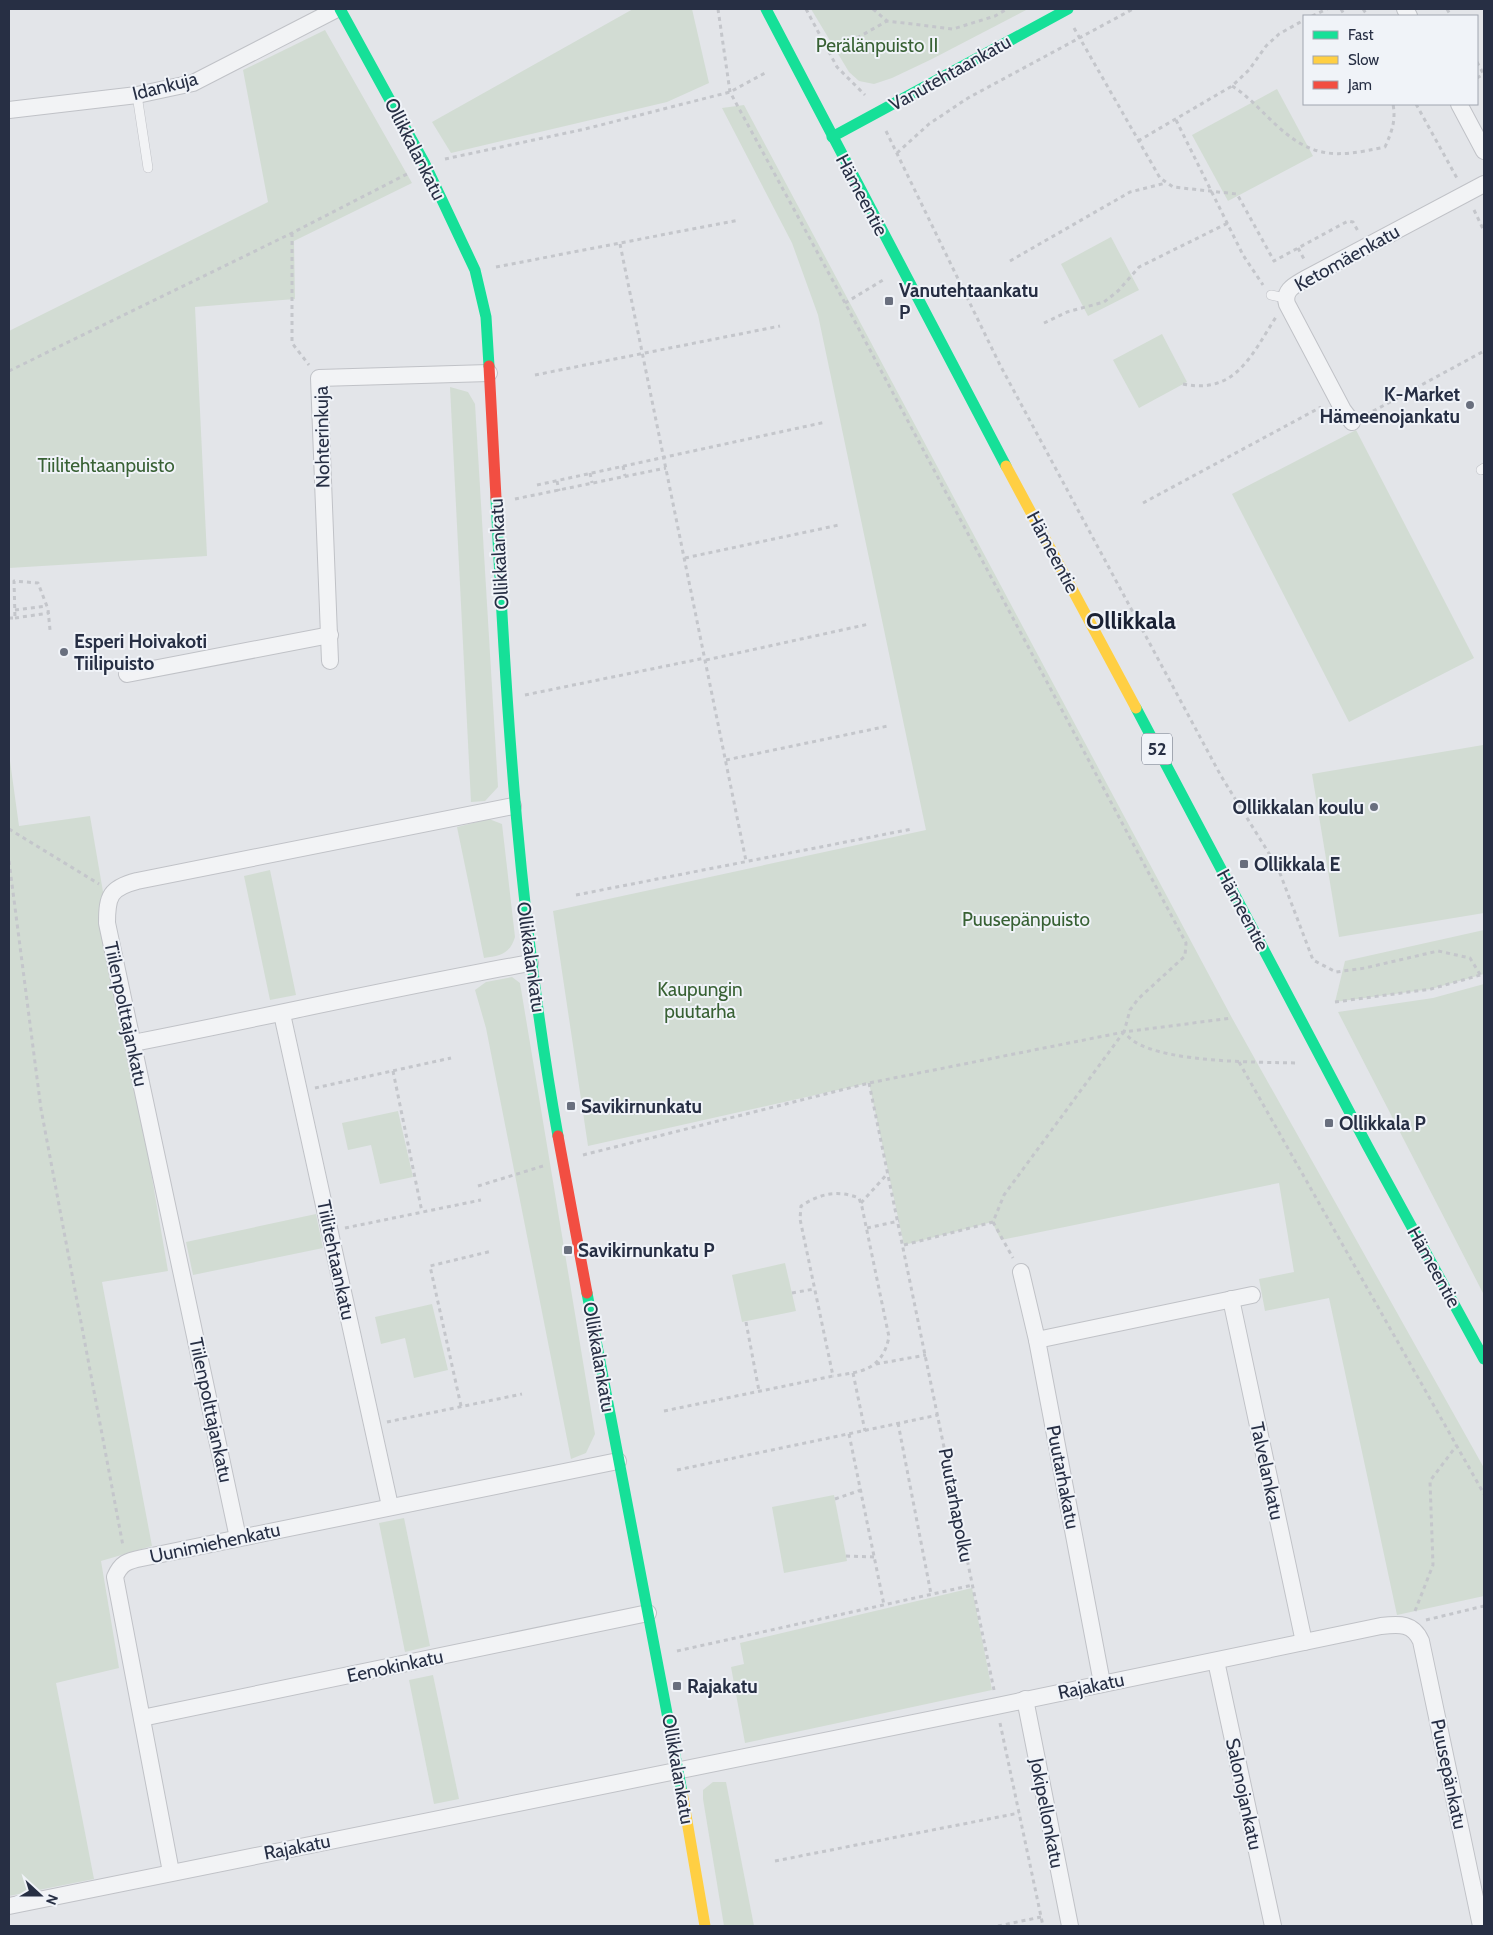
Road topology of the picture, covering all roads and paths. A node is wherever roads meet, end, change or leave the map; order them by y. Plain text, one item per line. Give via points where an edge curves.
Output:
1 (338, 9) edge
2 (718, 9) edge
3 (766, 9) edge
4 (806, 9) edge
5 (872, 9) edge
6 (1007, 9) edge
7 (1068, 9) edge
8 (1133, 9) edge
9 (1327, 9) edge
10 (1314, 15) edge
11 (888, 21) junction
12 (1303, 21) edge
13 (1080, 37) junction
14 (850, 42) dead end
15 (825, 47) dead end
16 (765, 73) dead end
17 (1232, 86) junction
18 (730, 92) junction
19 (137, 95) junction
20 (1393, 105) edge
21 (1417, 105) edge
22 (1460, 105) edge
23 (9, 110) edge
24 (1176, 120) junction
25 (832, 137) junction
26 (1138, 141) junction
27 (1484, 151) edge
28 (424, 164) junction
29 (148, 168) dead end
30 (1167, 183) junction
31 (1484, 184) edge
32 (1211, 191) junction
33 (1465, 194) junction
34 (738, 220) dead end
35 (1228, 223) junction
36 (1484, 231) edge
37 (292, 233) junction
38 (1361, 237) dead end
39 (620, 244) junction
40 (1298, 248) junction
41 (1010, 261) dead end
42 (492, 262) dead end
43 (1307, 266) dead end
44 (494, 268) junction
45 (902, 268) junction
46 (496, 275) dead end
47 (1278, 297) junction
48 (845, 303) junction
49 (1278, 315) junction
50 (1044, 323) dead end
51 (1282, 323) dead end
52 (780, 326) dead end
53 (1484, 351) edge
54 (642, 354) junction
55 (9, 371) edge
56 (489, 373) junction
57 (535, 375) dead end
58 (319, 378) junction
59 (1183, 384) dead end
60 (1326, 404) dead end
61 (826, 422) dead end
62 (1352, 422) joint
63 (664, 457) junction
64 (623, 466) junction
65 (666, 468) junction
66 (590, 474) junction
67 (625, 476) junction
68 (557, 481) junction
69 (592, 483) junction
70 (537, 485) dead end
71 (559, 491) junction
72 (496, 503) junction
73 (1142, 503) dead end
74 (839, 525) dead end
75 (685, 558) junction
76 (47, 606) junction
77 (15, 610) junction
78 (49, 613) junction
79 (9, 618) edge
80 (15, 618) junction
81 (869, 624) dead end
82 (50, 630) dead end
83 (330, 635) junction
84 (705, 659) junction
85 (330, 661) dead end
86 (127, 674) dead end
87 (521, 687) dead end
88 (888, 726) dead end
89 (726, 760) junction
90 (513, 806) junction
91 (9, 828) edge
92 (912, 829) dead end
93 (746, 860) junction
94 (9, 861) edge
95 (112, 892) junction
96 (576, 895) dead end
97 (530, 963) junction
98 (1483, 975) edge
99 (1335, 1002) dead end
100 (282, 1014) junction
101 (1232, 1018) dead end
102 (1124, 1032) junction
103 (133, 1043) junction
104 (451, 1058) dead end
105 (1239, 1062) junction
106 (1322, 1063) junction
107 (393, 1071) junction
108 (869, 1083) junction
109 (299, 1091) junction
110 (562, 1160) junction
111 (888, 1173) junction
112 (478, 1186) dead end
113 (481, 1200) dead end
114 (861, 1203) junction
115 (422, 1212) junction
116 (899, 1221) junction
117 (992, 1222) junction
118 (867, 1228) junction
119 (330, 1231) junction
120 (904, 1245) junction
121 (492, 1251) dead end
122 (1020, 1272) joint
123 (814, 1289) junction
124 (792, 1293) dead end
125 (1252, 1295) dead end
126 (1231, 1300) junction
127 (746, 1322) dead end
128 (1038, 1340) junction
129 (926, 1355) junction
130 (1484, 1359) edge
131 (876, 1364) junction
132 (853, 1373) junction
133 (833, 1376) junction
134 (759, 1392) junction
135 (522, 1394) dead end
136 (461, 1406) junction
137 (664, 1411) dead end
138 (938, 1415) junction
139 (898, 1424) junction
140 (372, 1425) junction
141 (865, 1431) junction
142 (849, 1434) junction
143 (1457, 1444) junction
144 (618, 1461) junction
145 (676, 1470) dead end
146 (861, 1490) junction
147 (1484, 1494) edge
148 (835, 1499) dead end
149 (390, 1506) junction
150 (238, 1538) junction
151 (846, 1556) dead end
152 (874, 1557) junction
153 (126, 1561) junction
154 (973, 1585) junction
155 (931, 1594) junction
156 (884, 1605) junction
157 (1484, 1606) edge
158 (648, 1613) junction
159 (1409, 1626) junction
160 (1304, 1642) junction
161 (656, 1655) junction
162 (1216, 1661) junction
163 (1102, 1683) junction
164 (1025, 1699) junction
165 (997, 1706) junction
166 (142, 1718) junction
167 (679, 1770) junction
168 (1019, 1813) junction
169 (775, 1861) dead end
170 (172, 1872) junction
171 (9, 1906) edge
172 (1041, 1917) junction
173 (705, 1926) edge
174 (998, 1926) edge
175 (1043, 1926) edge
176 (1070, 1926) edge
177 (1272, 1926) edge
178 (1481, 1926) edge

1 - 19 street, Idankuja via 193,82
1 - 28 street, Ollikkalankatu
2 - 18 path
3 - 25 street, Hämeentie / 52
4 - 15 path
5 - 11 path
6 - 11 path via 953,29
7 - 25 street, Vanutehtaankatu
8 - 13 path
9 - 10 path
11 - 14 path
12 - 17 path via 1279,34
13 - 26 path
13 - 98 path via 968,98 929,124 897,153 1000,365 1221,776 1278,868 1313,960 1336,972 1438,951 1470,958
16 - 18 path
17 - 20 path via 1246,94 1298,144 1322,153 1351,154 1384,146 1393,128
17 - 24 path
18 - 28 path via 585,129
18 - 48 path
19 - 23 street, Idankuja
19 - 29 lane
21 - 33 path
22 - 27 street
24 - 26 path
24 - 32 path
25 - 45 street, Hämeentie / 52
26 - 30 path via 1160,178
28 - 37 path
28 - 56 street, Ollikkalankatu via 475,270 486,317
30 - 32 path via 1173,187
30 - 41 path via 1130,192
31 - 33 street, Ketomäenkatu
32 - 35 path
32 - 40 path via 1238,194 1274,261
33 - 36 path
33 - 47 street, Ketomäenkatu via 1305,279
34 - 39 path
35 - 47 path via 1243,255
35 - 50 path via 1139,267 1104,302 1067,312
37 - 55 path
37 - 58 path via 292,342
38 - 40 path via 1353,222 1348,221
39 - 44 path
39 - 54 path
40 - 43 path
42 - 44 path
44 - 46 path
45 - 48 path
45 - 106 street, Hämeentie / 52
47 - 49 path via 1271,303
47 - 62 street, Ketomäenkatu
48 - 102 path via 1186,943 1185,956 1130,1010
49 - 51 path
49 - 59 path via 1254,355 1233,376 1201,388
52 - 54 path
53 - 62 path
54 - 57 path
54 - 63 path
56 - 58 street, Nohterinkuja
56 - 72 street, Ollikkalankatu
58 - 83 street, Nohterinkuja
60 - 73 path
61 - 63 path
63 - 64 path
63 - 65 path
64 - 66 path
64 - 67 path
65 - 67 path
65 - 75 path
66 - 68 path
66 - 69 path
67 - 69 path
68 - 70 path
68 - 71 path
69 - 71 path
71 - 72 path
72 - 90 street, Ollikkalankatu
74 - 75 path
75 - 84 path
76 - 77 path
76 - 77 path via 38,583 14,581
76 - 78 path
77 - 80 path
78 - 80 path
78 - 82 path
79 - 80 path
81 - 84 path
83 - 85 street, Nohterinkuja
83 - 86 street
84 - 87 path via 522,696
84 - 89 path
88 - 89 path
89 - 93 path
90 - 95 street via 137,880
90 - 97 street, Ollikkalankatu
91 - 95 path
92 - 93 path
93 - 96 path
94 - 153 path via 41,1109
95 - 103 street, Tiilenpolttajankatu via 107,905 107,923
97 - 100 street via 434,980
97 - 110 street, Ollikkalankatu
98 - 99 path via 1431,989
100 - 103 street
100 - 109 street, Tiilitehtaankatu
101 - 102 path
102 - 105 path via 1135,1042 1166,1053
102 - 108 path
102 - 117 path via 1004,1195
103 - 150 street, Tiilenpolttajankatu
104 - 107 path
105 - 106 path
105 - 143 path
106 - 130 street, Hämeentie / 52
107 - 109 path
107 - 115 path
108 - 110 path
108 - 111 path, Puutarhapolku
109 - 119 street, Tiilitehtaankatu
110 - 112 path
110 - 144 street, Ollikkalankatu
111 - 114 path
111 - 116 path, Puutarhapolku
113 - 115 path
114 - 118 path
114 - 123 path via 859,1198 843,1192 814,1197 802,1206 800,1219
115 - 119 path
116 - 118 path
116 - 120 path, Puutarhapolku
117 - 120 path
117 - 122 path
118 - 131 path via 889,1337 886,1352
119 - 140 street, Tiilitehtaankatu
120 - 129 path, Puutarhapolku
121 - 136 path via 430,1266
122 - 128 street, Puutarhakatu
123 - 124 path
123 - 133 path
125 - 126 street
126 - 128 street
126 - 160 street, Talvelankatu
127 - 134 path
128 - 163 street, Puutarhakatu
129 - 131 path
129 - 138 path, Puutarhapolku
131 - 132 path
132 - 133 path
132 - 141 path
133 - 134 path
134 - 137 path
135 - 136 path
136 - 140 path
138 - 139 path
138 - 154 path, Puutarhapolku
139 - 141 path
139 - 155 path
140 - 149 street, Tiilitehtaankatu
141 - 142 path
142 - 145 path
142 - 146 path
143 - 147 path
143 - 159 path via 1430,1481 1433,1565
144 - 149 street, Uunimiehenkatu
144 - 158 street, Ollikkalankatu
146 - 148 path
146 - 152 path
149 - 150 street, Uunimiehenkatu
150 - 153 street, Uunimiehenkatu
151 - 152 path
152 - 156 path
153 - 166 street, Uunimiehenkatu via 115,1577
154 - 155 path
154 - 165 path, Puutarhapolku
155 - 156 path
156 - 161 path
157 - 159 path
158 - 161 street, Ollikkalankatu
158 - 166 street, Eenokinkatu
159 - 160 street, Rajakatu via 1382,1626
159 - 178 street, Puusepänkatu via 1417,1631 1422,1641
160 - 162 street, Rajakatu
161 - 167 street, Ollikkalankatu
162 - 163 street, Rajakatu
162 - 177 street, Salonojankatu
163 - 164 street, Rajakatu
164 - 165 street, Rajakatu
164 - 176 street, Jokipellonkatu
165 - 167 street, Rajakatu
165 - 168 path, Puutarhapolku
166 - 170 street, Uunimiehenkatu
167 - 170 street, Rajakatu
167 - 173 street, Ollikkalankatu
168 - 169 path
168 - 172 path, Puutarhapolku
170 - 171 street, Rajakatu
172 - 174 path
172 - 175 path, Puutarhapolku

